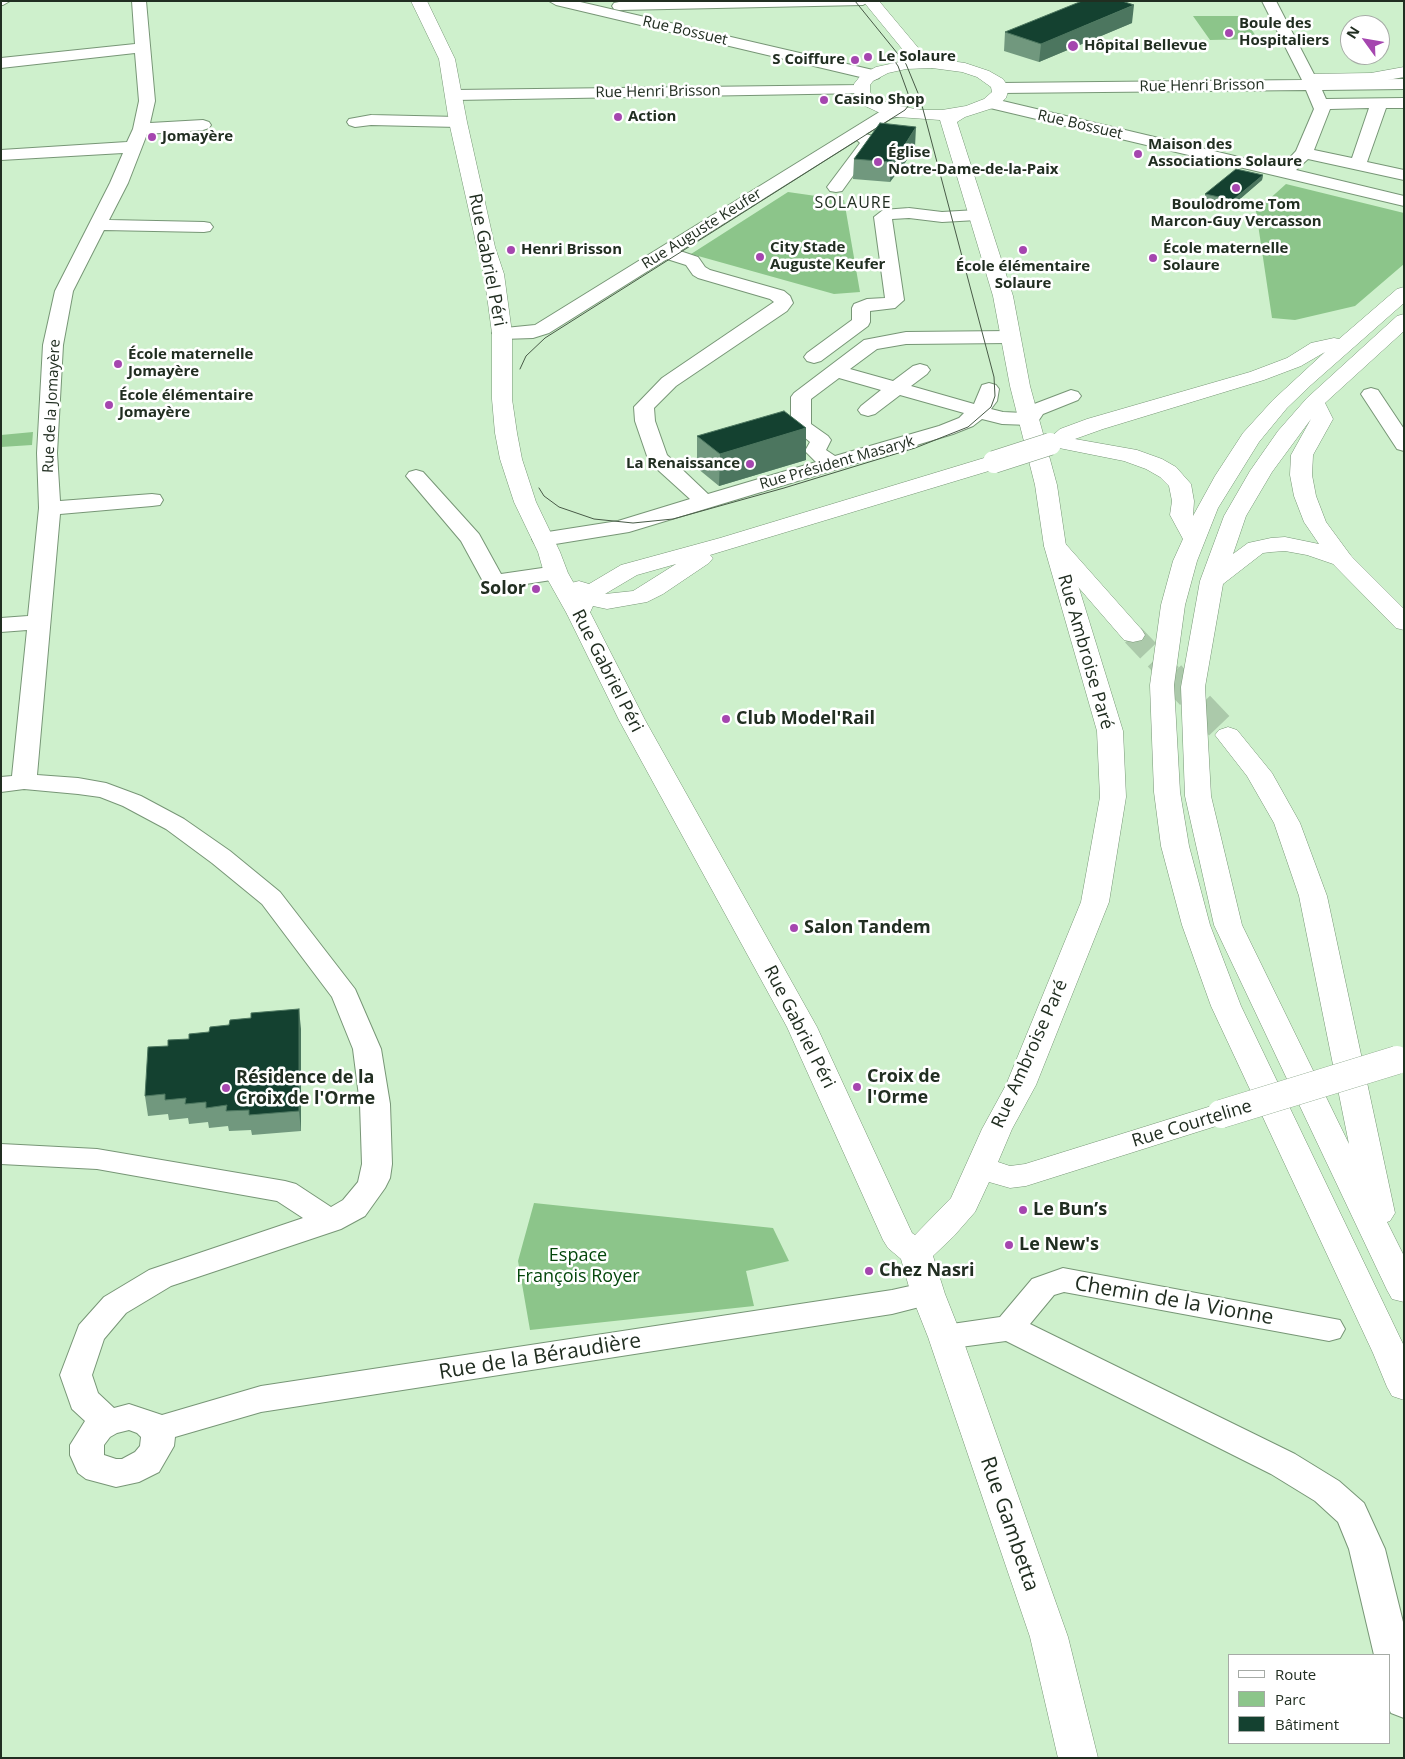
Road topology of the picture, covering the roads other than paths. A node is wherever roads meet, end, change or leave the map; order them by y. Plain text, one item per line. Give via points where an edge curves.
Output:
1 (140, 1) edge
2 (419, 1) edge
3 (556, 1) edge
4 (863, 1) edge
5 (871, 1) edge
6 (1269, 1) edge
7 (577, 6) junction
8 (142, 48) junction
9 (1, 63) edge
10 (932, 63) junction
11 (1404, 72) edge
12 (873, 75) junction
13 (1311, 82) junction
14 (1404, 84) edge
15 (1001, 88) junction
16 (861, 90) junction
17 (455, 95) junction
18 (1404, 103) edge
19 (990, 104) junction
20 (1320, 104) junction
21 (1379, 104) junction
22 (898, 112) junction
23 (959, 114) junction
24 (355, 122) dead end
25 (458, 122) junction
26 (203, 125) dead end
27 (852, 136) junction
28 (138, 138) junction
29 (1304, 153) junction
30 (1, 155) edge
31 (1358, 165) junction
32 (1284, 173) junction
33 (1404, 175) edge
34 (836, 187) dead end
35 (1404, 201) edge
36 (977, 215) junction
37 (98, 225) junction
38 (204, 227) dead end
39 (665, 252) junction
40 (1404, 293) edge
41 (1404, 320) edge
42 (857, 326) junction
43 (502, 333) junction
44 (1009, 333) junction
45 (1350, 340) junction
46 (814, 357) dead end
47 (920, 370) dead end
48 (836, 371) junction
49 (1020, 386) junction
50 (896, 388) junction
51 (990, 389) dead end
52 (1371, 394) dead end
53 (1314, 402) junction
54 (868, 410) dead end
55 (978, 412) junction
56 (1030, 419) junction
57 (1054, 443) junction
58 (1404, 445) edge
59 (832, 464) junction
60 (416, 476) dead end
61 (698, 495) dead end
62 (152, 500) dead end
63 (50, 508) junction
64 (1194, 539) junction
65 (1055, 546) junction
66 (1342, 560) junction
67 (565, 577) junction
68 (1212, 581) junction
69 (38, 622) junction
70 (1404, 623) edge
71 (1, 625) edge
72 (1133, 635) tunnel mouth
73 (1228, 735) tunnel mouth
74 (12, 784) edge
75 (1400, 1058) edge
76 (1, 1154) edge
77 (979, 1168) junction
78 (330, 1221) junction
79 (1387, 1251) junction
80 (916, 1253) junction
81 (1404, 1290) edge
82 (928, 1294) junction
83 (1010, 1328) junction
84 (1328, 1329) dead end
85 (945, 1338) junction
86 (1404, 1387) edge
87 (108, 1422) junction
88 (155, 1430) junction
89 (1404, 1702) edge
90 (1078, 1758) edge

1 - 8 street, Rue de la Jomayère
2 - 17 main road, Rue Gabriel Péri via 447,59
3 - 7 street, Rue Bossuet
4 - 7 street
5 - 10 main road via 914,53
6 - 13 street
7 - 12 street, Rue Bossuet
8 - 9 street
8 - 28 street, Rue de la Jomayère via 147,101
10 - 12 main road via 898,66
10 - 15 main road via 975,70 991,78
11 - 13 main road
12 - 16 main road via 862,84
13 - 14 street, Rue Henri Brisson
13 - 15 street, Rue Henri Brisson
13 - 20 street
15 - 19 main road via 1000,94
16 - 17 street, Rue Henri Brisson
16 - 22 main road via 869,101
17 - 25 main road, Rue Gabriel Péri
18 - 21 street
19 - 23 main road
19 - 32 street, Rue Bossuet
20 - 21 street
20 - 29 street via 1322,109
21 - 31 street
22 - 23 main road
22 - 27 street, Rue Auguste Keufer via 887,114
23 - 36 main road, Rue Ambroise Paré via 948,122
24 - 25 street
25 - 43 main road, Rue Gabriel Péri via 494,274
26 - 28 street
27 - 34 street via 870,141
27 - 39 street, Rue Auguste Keufer
28 - 30 street
28 - 37 street, Rue de la Jomayère
29 - 31 street
29 - 32 street
31 - 33 street
32 - 35 street, Rue Bossuet
36 - 42 street via 942,217 914,212 883,216 896,297 888,304 861,308 861,322
36 - 44 main road, Rue Ambroise Paré via 1002,296
37 - 38 street
37 - 63 street, Rue de la Jomayère via 64,291 53,345 47,453
39 - 43 street, Rue Auguste Keufer via 542,329
39 - 61 street via 692,261 704,274 777,295 784,304 669,382 644,407 644,421 657,456
40 - 45 main road
41 - 53 main road
42 - 44 street via 874,330
42 - 46 street
43 - 67 main road, Rue Gabriel Péri via 502,398 511,459 524,502
44 - 48 street via 906,338 871,344
44 - 49 main road, Rue Ambroise Paré
45 - 57 main road via 1318,348 1294,362 1257,376 1095,424
45 - 64 main road via 1280,404 1251,438 1207,508
47 - 50 street
48 - 50 street
48 - 59 street via 801,397 801,426 822,440 815,451
49 - 56 main road, Rue Ambroise Paré
49 - 56 street via 1071,396 1036,410
50 - 54 street
50 - 55 street
51 - 55 street via 987,401
52 - 58 street
53 - 66 main road via 1322,419 1302,455 1301,476 1315,522
53 - 68 main road via 1252,486 1235,516
55 - 56 street via 1002,418
55 - 59 street, Rue Président Masaryk via 966,422 946,430
56 - 65 main road, Rue Ambroise Paré via 1046,485
57 - 64 main road via 1130,455 1168,472 1180,484 1181,515
57 - 67 main road, bridge via 728,544 639,597 601,601
59 - 67 street, Rue Président Masaryk via 621,527
60 - 67 street, Rue Président Masaryk via 471,539 494,582
62 - 63 street
63 - 69 street, Rue de la Jomayère
64 - 86 main road via 1173,605 1162,685 1166,792 1175,846 1196,925 1226,1006
65 - 72 main road
65 - 77 main road, Rue Ambroise Paré via 1110,731 1113,797 1095,902 1021,1085
66 - 68 main road via 1312,549 1271,545 1256,548
66 - 70 main road
67 - 80 main road, Rue Gabriel Péri via 593,645 632,720 802,1026 899,1240
68 - 79 main road via 1192,687 1198,796 1228,925
69 - 71 street
69 - 74 street, Rue de la Jomayère
73 - 79 main road via 1259,773 1287,824 1313,896
74 - 78 street via 78,786 106,791 175,824 271,898 345,995 367,1049 375,1104 377,1164 373,1183 354,1208
75 - 77 main road, Rue Courteline, bridge via 1026,1175 1010,1177
76 - 78 street via 98,1159 285,1192
77 - 80 main road, Rue Ambroise Paré via 964,1204
78 - 87 street via 160,1278 115,1305 90,1334 76,1375 84,1400
79 - 81 main road
80 - 82 main road
82 - 85 main road, Rue Gambetta
82 - 88 street, Rue de la Béraudière via 261,1399
83 - 84 street, Chemin de la Vionne via 1043,1287 1063,1280
83 - 85 street
83 - 89 street via 1283,1464 1328,1491 1352,1513 1367,1549
85 - 90 main road, Rue Gambetta via 1048,1638
87 - 88 street via 129,1417 149,1423
87 - 88 street via 98,1428 86,1445 90,1463 106,1472 127,1472 147,1462 157,1446

